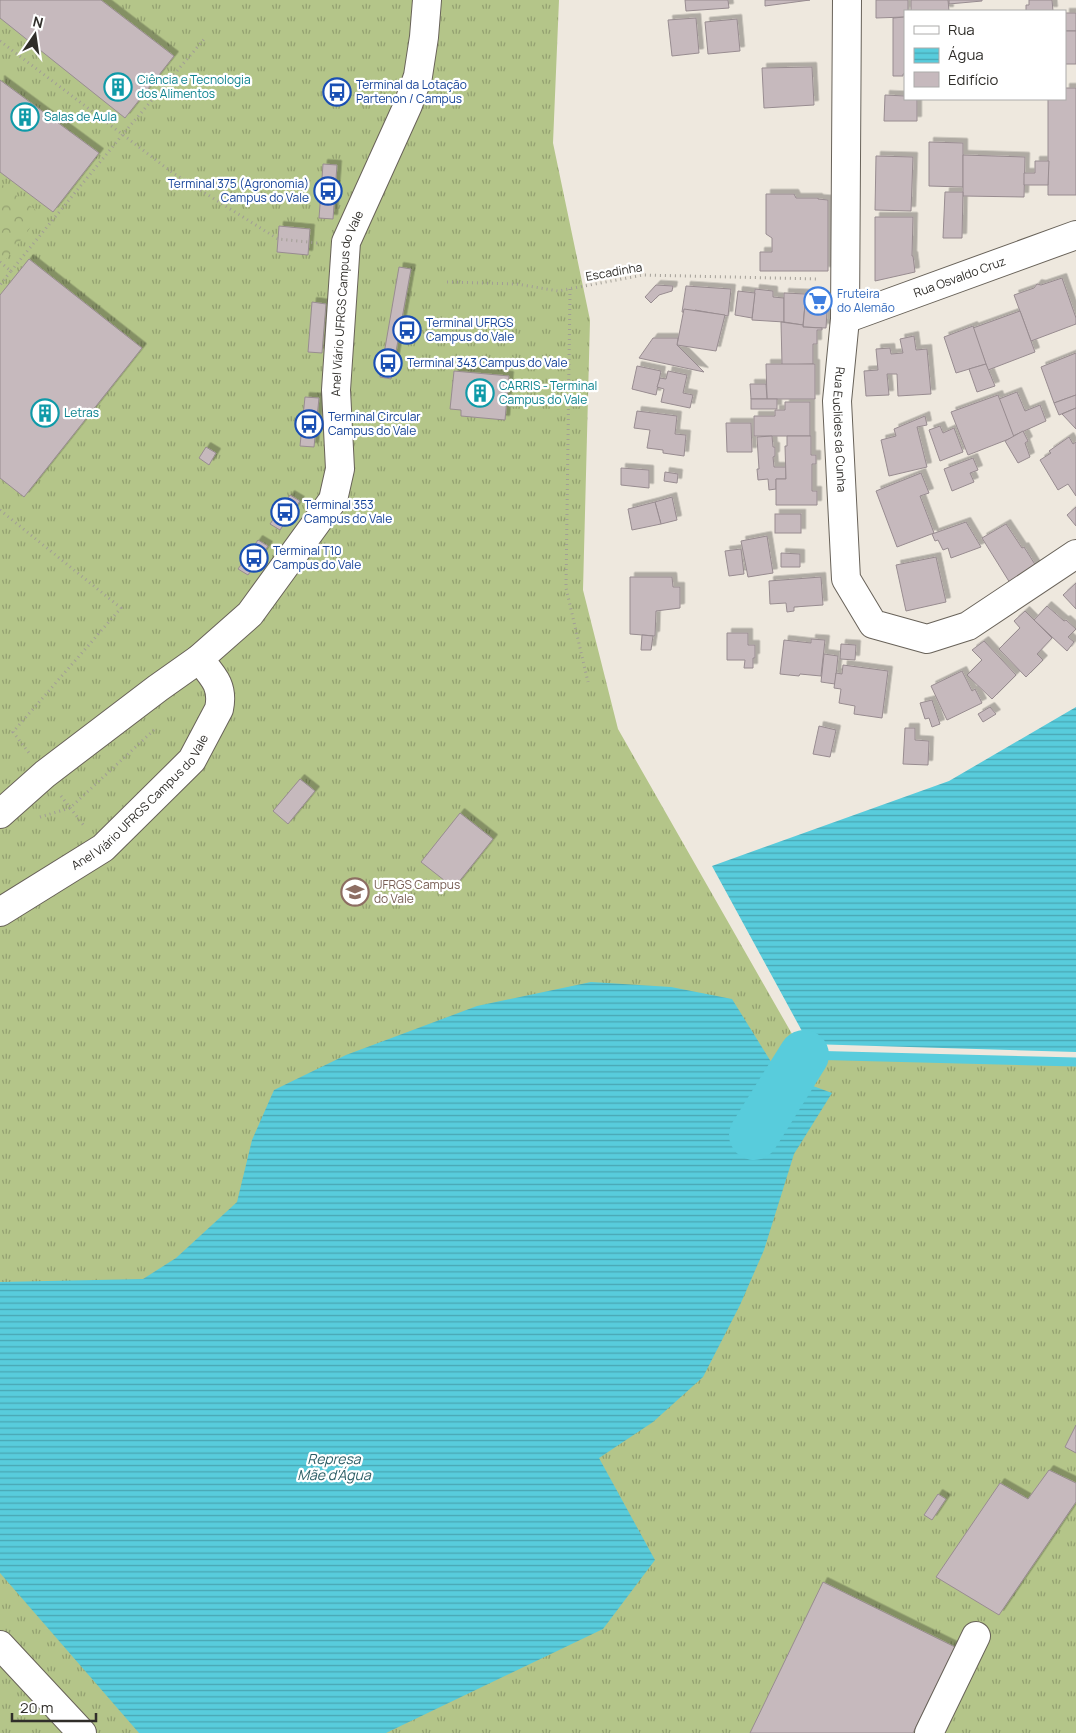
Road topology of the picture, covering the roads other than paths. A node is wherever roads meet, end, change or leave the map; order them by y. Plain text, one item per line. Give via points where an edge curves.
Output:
1 (427, 0) edge
2 (847, 0) edge
3 (1076, 235) edge
4 (844, 318) junction
5 (1076, 554) edge
6 (199, 659) junction
7 (0, 814) edge
8 (0, 912) edge
9 (976, 1636) dead end
10 (0, 1645) edge
11 (82, 1733) edge
12 (929, 1733) edge

1 - 6 street, Anel Viário UFRGS Campus do Vale via 418,76 346,242 336,390 340,469 333,500 250,614
2 - 4 street, Rua Euclides da Cunha
3 - 4 street, Rua Osvaldo Cruz
4 - 5 street, Rua Euclides da Cunha via 837,401 846,579 873,624 927,639 968,626
6 - 7 street, Anel Viário UFRGS Campus do Vale via 44,774
6 - 8 street, Anel Viário UFRGS Campus do Vale via 217,682 221,700 192,760 103,848
9 - 12 street
10 - 11 street

